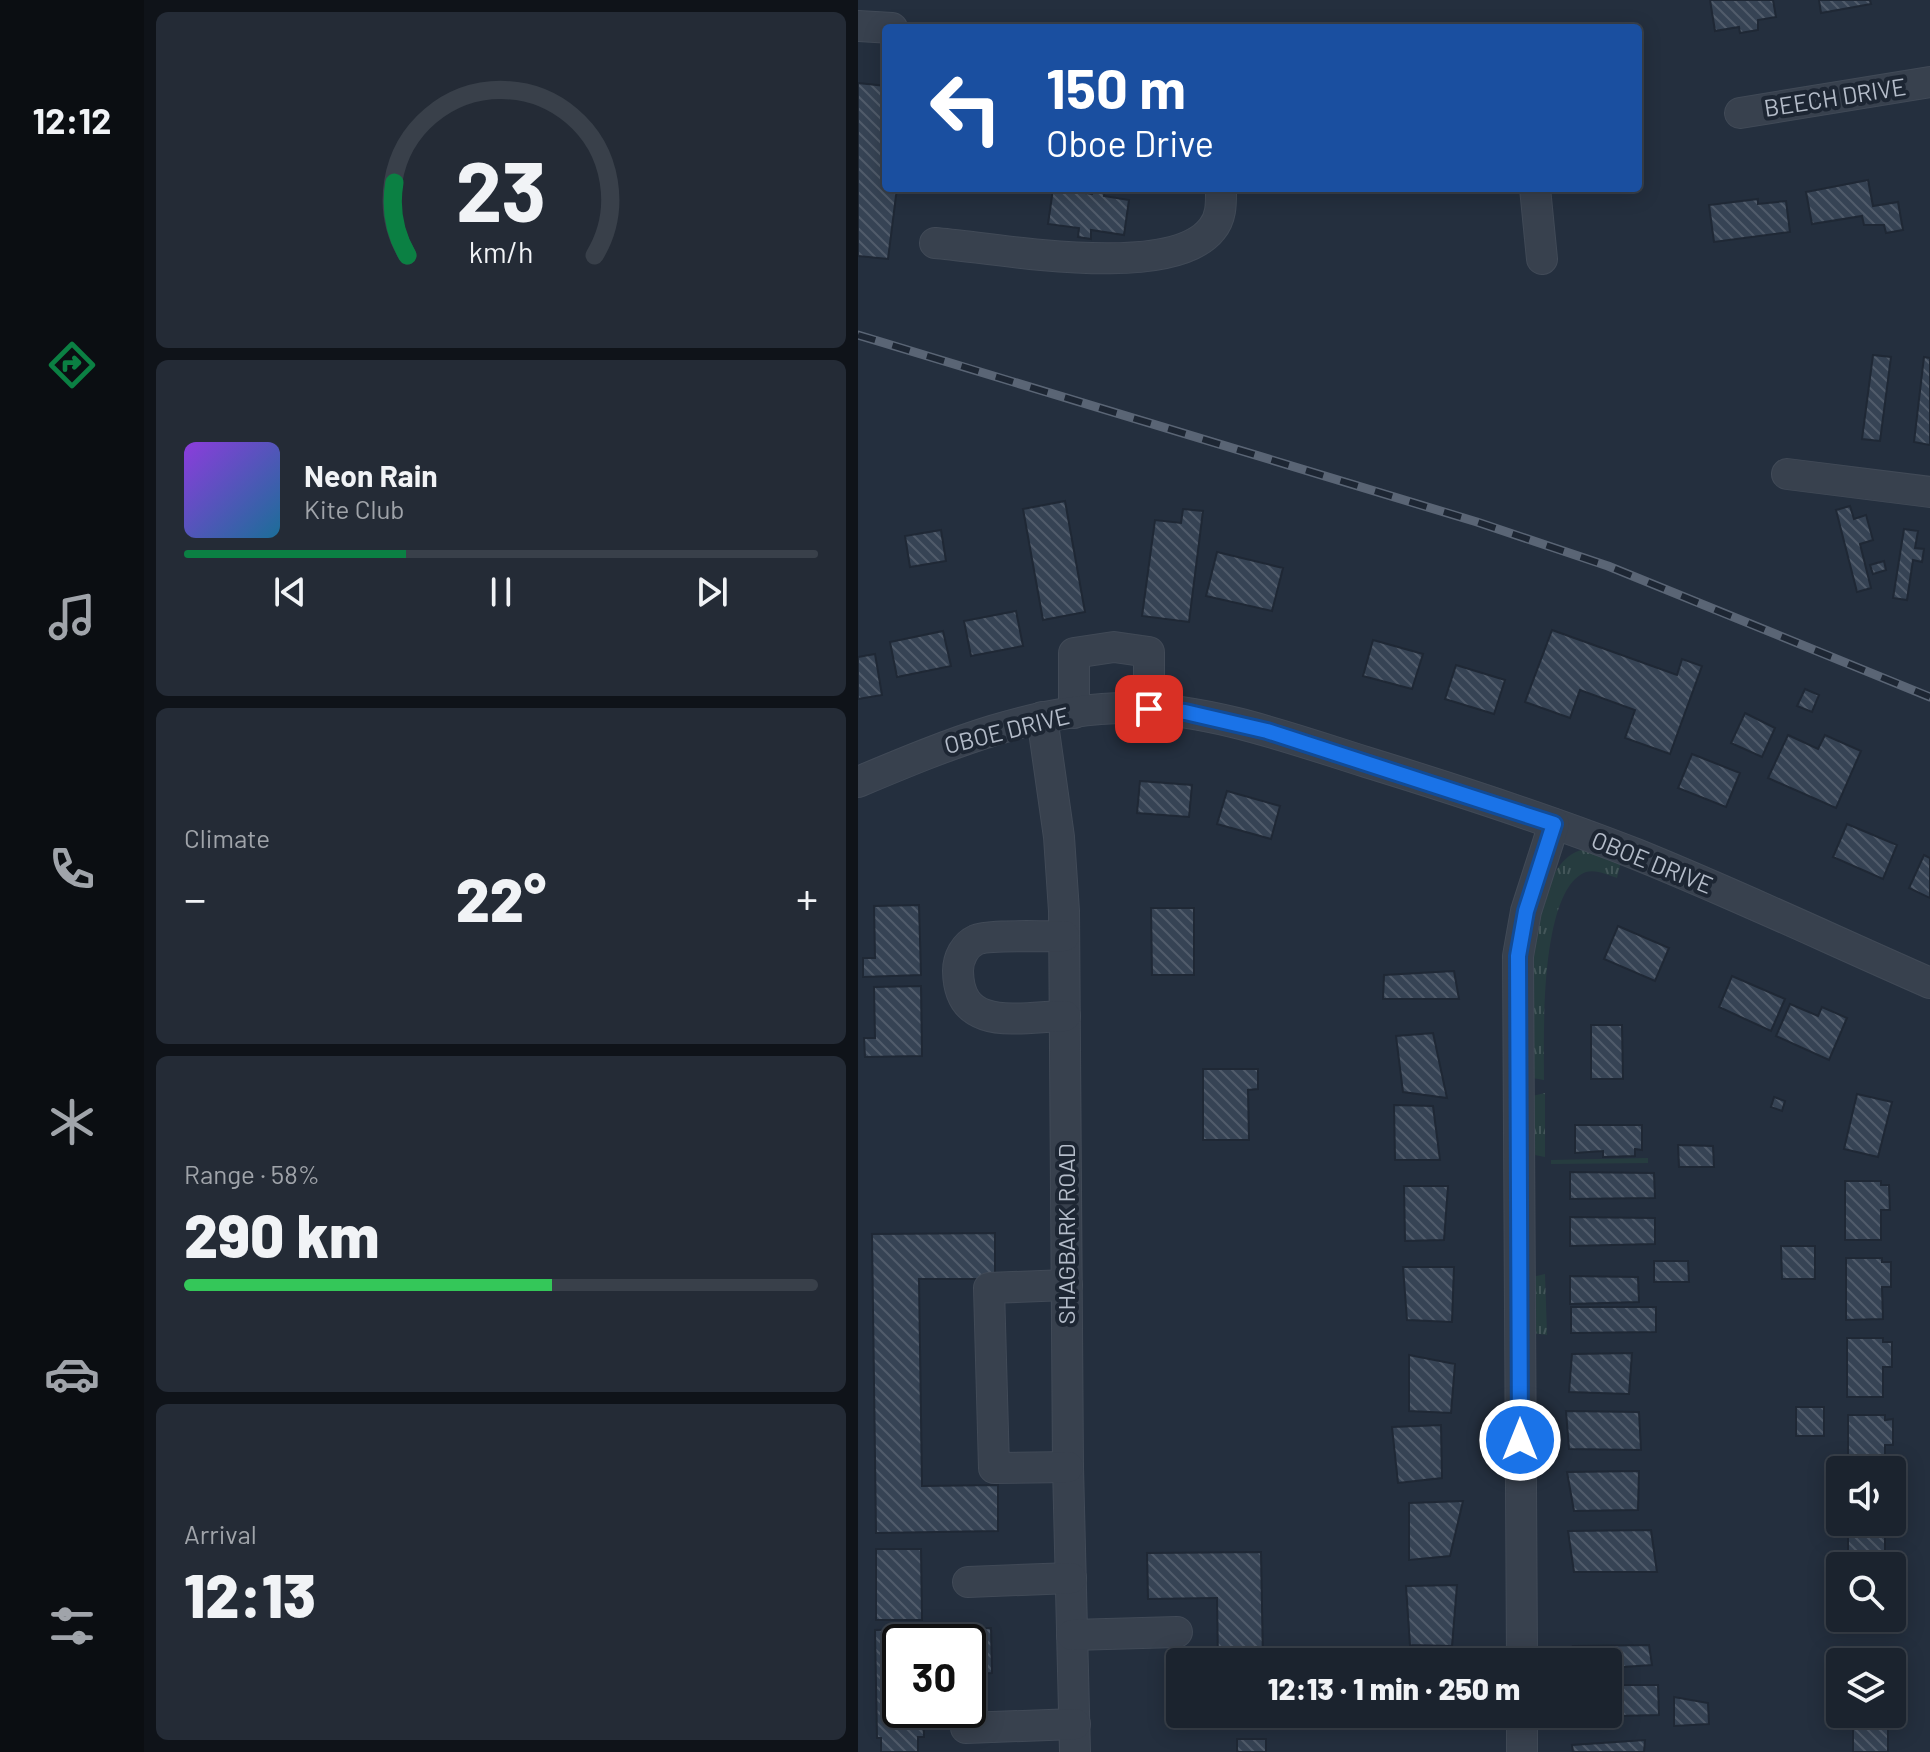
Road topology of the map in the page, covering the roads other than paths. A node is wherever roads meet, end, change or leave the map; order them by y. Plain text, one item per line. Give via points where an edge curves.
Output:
1 (858, 26) edge
2 (882, 27) edge
3 (1930, 82) edge
4 (1740, 113) dead end
5 (1221, 192) edge
6 (1535, 192) edge
7 (935, 243) dead end
8 (1542, 259) dead end
9 (1787, 474) dead end
10 (1930, 492) edge
11 (1149, 709) junction
12 (1074, 713) junction
13 (1042, 717) junction
14 (858, 782) edge
15 (1554, 824) junction
16 (1064, 936) junction
17 (1930, 983) edge
18 (1065, 1016) junction
19 (1067, 1285) junction
20 (1068, 1467) junction
21 (1071, 1578) junction
22 (968, 1582) dead end
23 (1177, 1632) dead end
24 (1072, 1635) junction
25 (1522, 1648) edge
26 (966, 1728) dead end
27 (1522, 1728) edge
28 (1075, 1738) edge
29 (1522, 1752) edge

1 - 2 street
3 - 4 street, BEECH DRIVE
5 - 7 street via 1221,209 1212,229 1192,246 1155,258 1109,259
6 - 8 street
9 - 10 street
11 - 12 street, OBOE DRIVE
11 - 12 street via 1149,652 1114,647 1074,653
11 - 15 street, OBOE DRIVE via 1267,731
12 - 13 street, OBOE DRIVE
13 - 14 street, OBOE DRIVE via 940,747
13 - 16 street, SHAGBARK ROAD via 1059,837
15 - 17 street, OBOE DRIVE
15 - 25 street via 1526,911 1518,956
16 - 18 street, SHAGBARK ROAD
16 - 18 street via 977,939 963,951 958,966 960,995 972,1011 993,1017
18 - 19 street, SHAGBARK ROAD
19 - 20 street, SHAGBARK ROAD
19 - 20 street via 989,1288 994,1468
20 - 21 street, SHAGBARK ROAD
21 - 22 street
21 - 24 street, SHAGBARK ROAD
23 - 24 street
24 - 28 street, SHAGBARK ROAD
26 - 28 street
27 - 29 street

